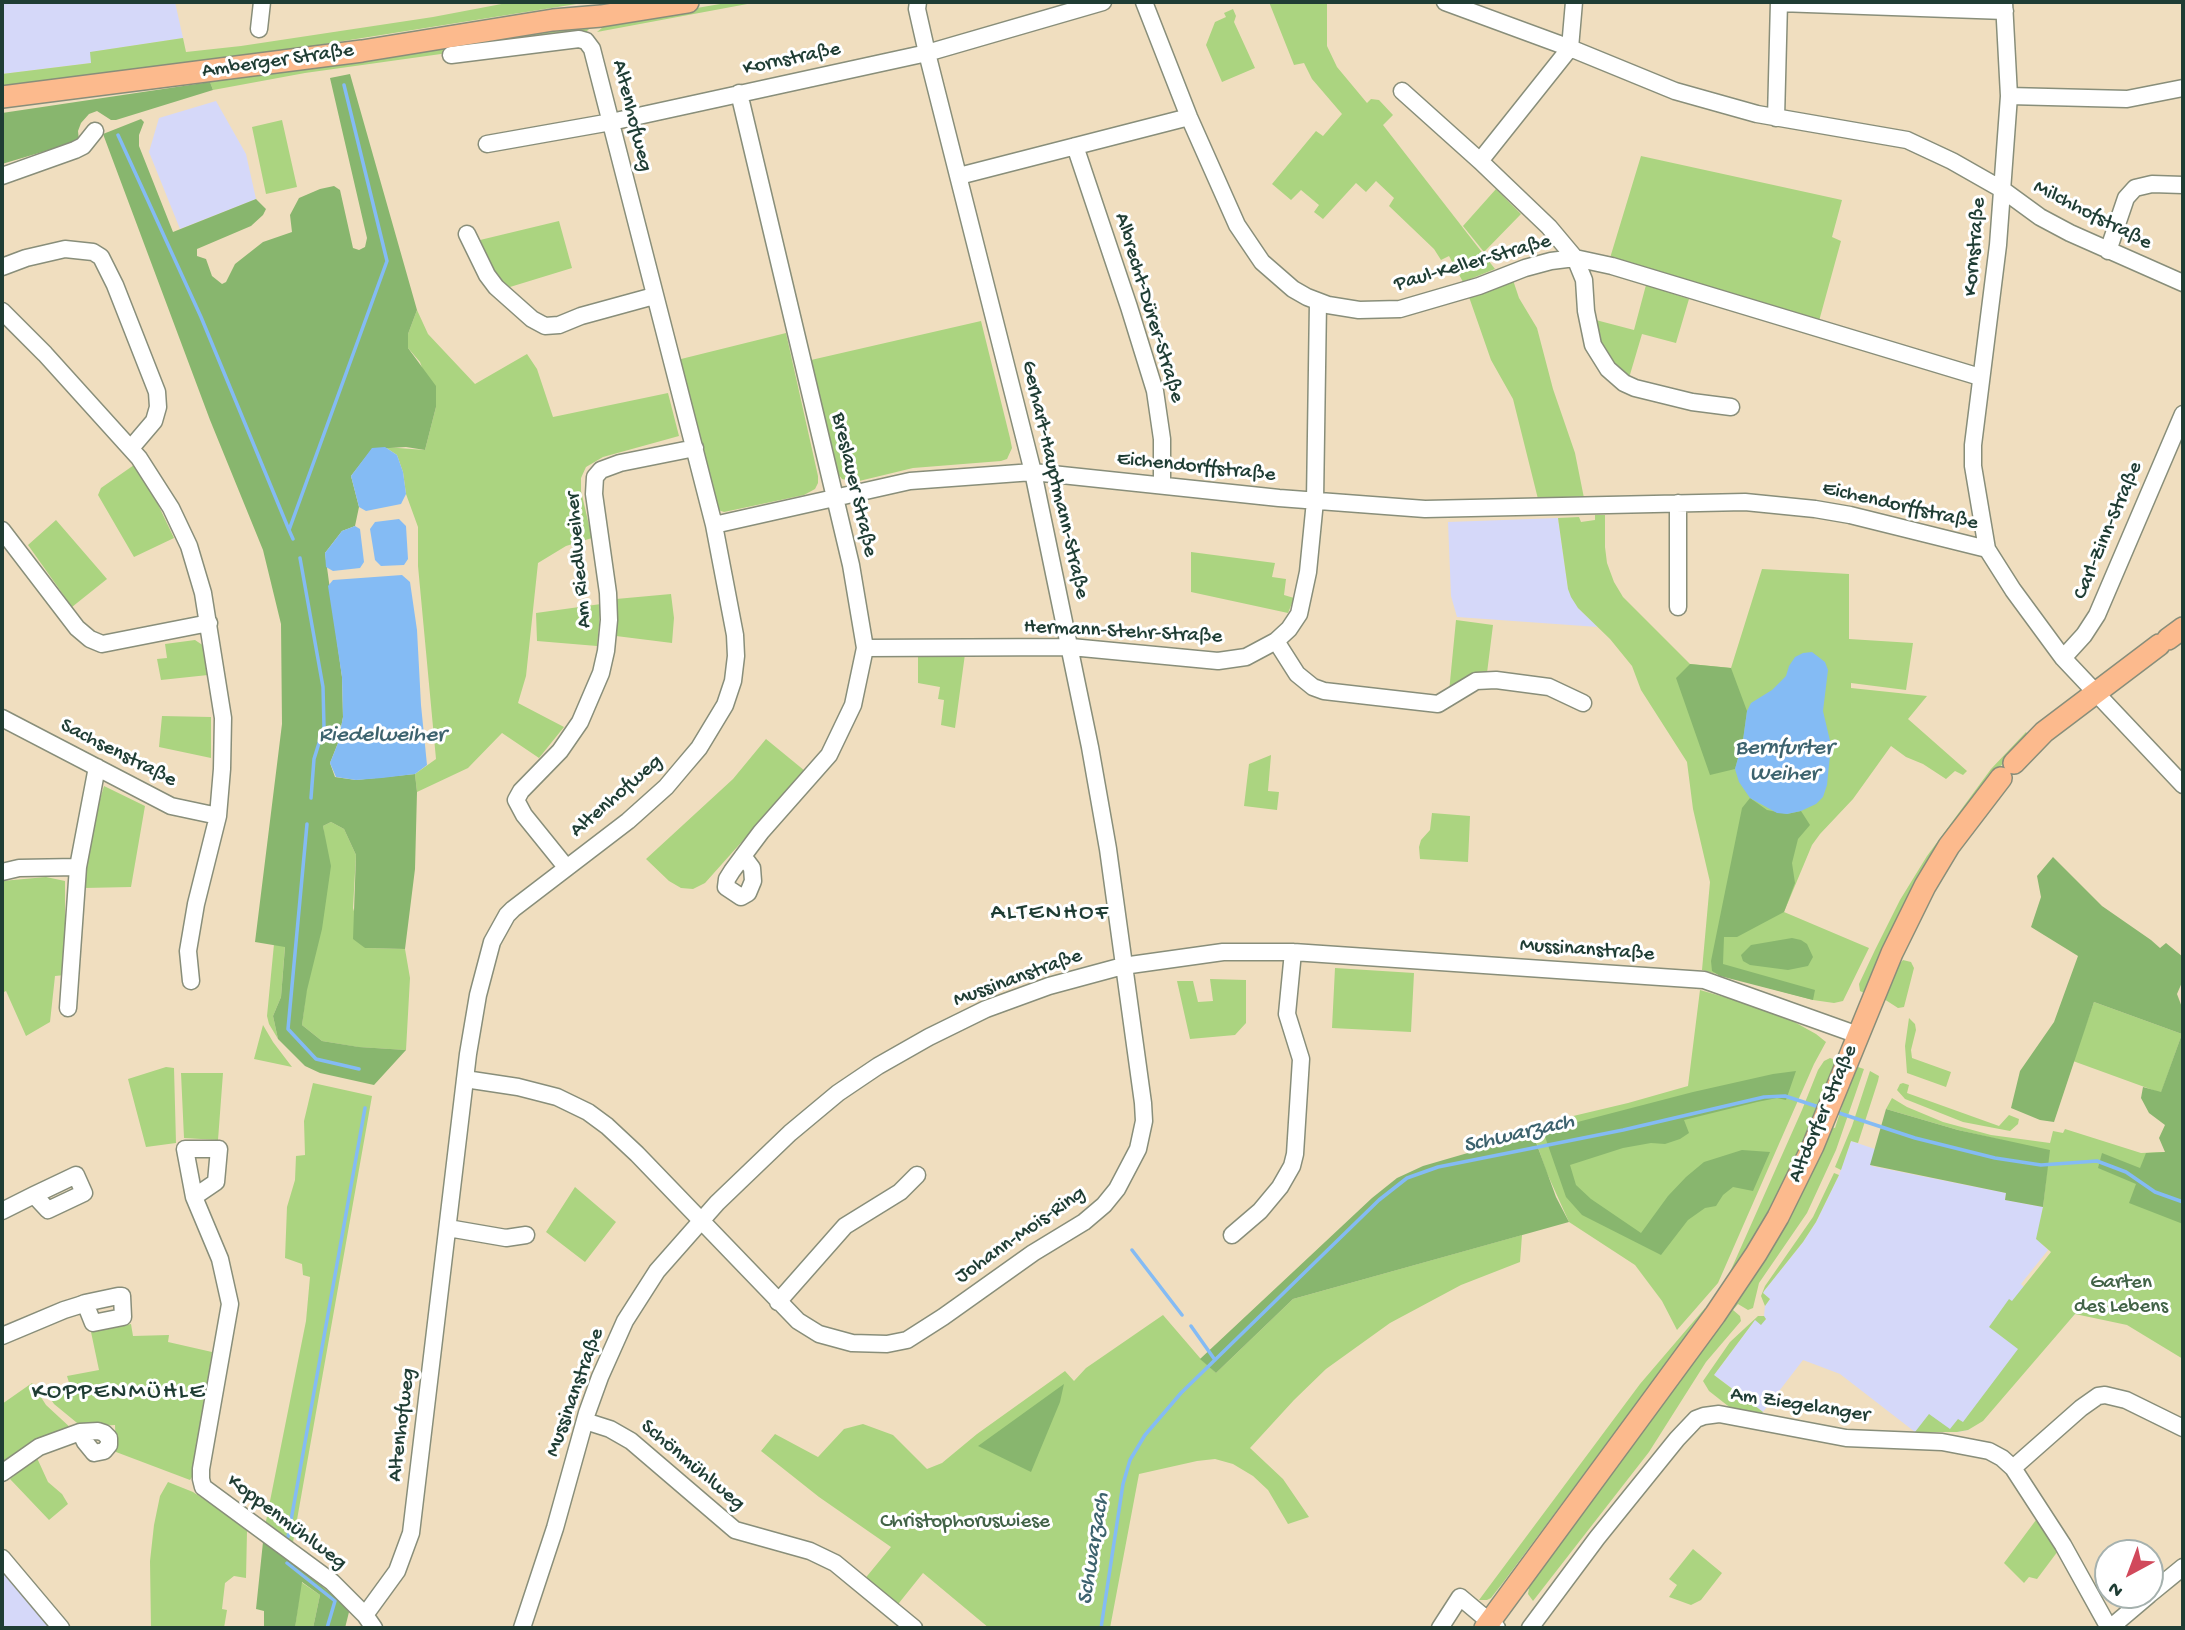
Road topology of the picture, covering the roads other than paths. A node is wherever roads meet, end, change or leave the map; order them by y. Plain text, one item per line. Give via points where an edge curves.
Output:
1 (262, 2) edge
2 (618, 2) edge
3 (688, 2) edge
4 (1103, 2) edge
5 (1144, 2) edge
6 (1445, 2) edge
7 (1574, 2) edge
8 (1779, 2) edge
9 (915, 4) edge
10 (2004, 7) edge
11 (553, 19) junction
12 (259, 29) dead end
13 (1570, 48) junction
14 (927, 53) junction
15 (452, 55) dead end
16 (2183, 88) edge
17 (1402, 91) dead end
18 (739, 93) junction
19 (2009, 96) junction
20 (2, 97) edge
21 (1189, 117) junction
22 (1776, 118) junction
23 (611, 122) junction
24 (95, 131) dead end
25 (487, 144) dead end
26 (1075, 146) junction
27 (1480, 161) junction
28 (2, 176) edge
29 (959, 176) junction
30 (2183, 185) edge
31 (2003, 190) junction
32 (467, 234) dead end
33 (2108, 251) junction
34 (1576, 258) junction
35 (2, 267) edge
36 (2183, 284) edge
37 (654, 296) junction
38 (1318, 302) junction
39 (2, 311) edge
40 (1980, 377) junction
41 (1731, 407) dead end
42 (2183, 414) edge
43 (131, 448) junction
44 (695, 448) junction
45 (1032, 471) junction
46 (1162, 485) junction
47 (834, 497) junction
48 (1315, 501) junction
49 (1678, 503) junction
50 (714, 525) junction
51 (2, 530) edge
52 (1987, 549) junction
53 (1678, 607) dead end
54 (209, 623) junction
55 (2170, 637) edge
56 (1276, 642) junction
57 (1070, 647) junction
58 (865, 648) junction
59 (2063, 658) junction
60 (2095, 693) junction
61 (1583, 703) dead end
62 (2, 718) edge
63 (97, 766) junction
64 (2183, 785) edge
65 (218, 816) junction
66 (743, 856) dead end
67 (78, 867) junction
68 (566, 867) junction
69 (2, 872) edge
70 (1293, 952) junction
71 (1123, 966) junction
72 (191, 981) dead end
73 (68, 1008) dead end
74 (1858, 1035) junction
75 (465, 1079) junction
76 (917, 1175) dead end
77 (34, 1195) dead end
78 (194, 1197) dead end
79 (2, 1211) edge
80 (701, 1221) junction
81 (448, 1228) junction
82 (526, 1235) dead end
83 (1232, 1235) dead end
84 (778, 1301) junction
85 (85, 1303) dead end
86 (2, 1336) edge
87 (584, 1421) junction
88 (2183, 1428) edge
89 (80, 1432) dead end
90 (2013, 1468) junction
91 (2, 1473) edge
92 (2, 1558) edge
93 (2183, 1567) edge
94 (2164, 1583) edge
95 (2133, 1609) edge
96 (370, 1622) edge
97 (1491, 1626) edge
98 (61, 1628) edge
99 (522, 1628) edge
100 (914, 1628) edge
101 (1440, 1628) edge
102 (1530, 1628) edge
103 (2109, 1628) edge

1 - 12 street
2 - 11 main road, Amberger Straße
3 - 11 main road, Amberger Straße
4 - 14 street, Kornstraße
5 - 21 street, Paul-Keller-Straße
6 - 13 street, Kornstraße
7 - 13 street
8 - 10 street
8 - 22 street
9 - 14 street, Gerhart-Hauptmann-Straße
10 - 19 street, Milchhofstraße
11 - 20 main road, Amberger Straße via 362,51
13 - 22 street, Kornstraße via 1675,91
13 - 27 street
14 - 18 street, Kornstraße
14 - 29 street, Gerhart-Hauptmann-Straße
15 - 23 street, Altenhofweg via 583,39 594,53
16 - 19 street via 2127,99
17 - 27 street
18 - 23 street, Kornstraße
18 - 47 street, Breslauer Straße
19 - 31 street, Milchhofstraße
21 - 26 street
21 - 38 street, Paul-Keller-Straße via 1248,244 1293,289
22 - 31 street, Kornstraße via 1907,140
23 - 25 street, Kornstraße
23 - 37 street, Altenhofweg
24 - 28 street via 75,150
26 - 29 street
26 - 46 street, Albrecht-Dürer-Straße via 1148,366 1159,417
27 - 34 street
29 - 45 street, Gerhart-Hauptmann-Straße
30 - 33 street via 2135,188 2126,198
31 - 33 street, Milchhofstraße via 2040,217
31 - 40 street, Kornstraße
32 - 37 street via 496,287 540,324 552,327
33 - 36 street, Milchhofstraße
34 - 38 street, Paul-Keller-Straße via 1525,268 1400,309 1359,310
34 - 40 street, Paul-Keller-Straße
34 - 41 street via 1584,280 1593,345 1608,369 1635,388
35 - 43 street via 65,249 101,257 158,391 154,421
37 - 44 street, Altenhofweg
38 - 48 street, Hermann-Stehr-Straße
39 - 43 street
40 - 52 street, Kornstraße via 1973,466
42 - 59 street, Carl-Zinn-Straße via 2097,615
43 - 54 street via 165,497 189,546
44 - 50 street, Altenhofweg
44 - 68 street, Am Riedlweiher via 620,463 595,477 609,620 601,673 580,722 516,800
45 - 46 street, Eichendorffstraße
45 - 47 street, Eichendorffstraße via 934,478
45 - 57 street, Gerhart-Hauptmann-Straße
46 - 48 street, Eichendorffstraße
47 - 50 street, Eichendorffstraße
47 - 58 street, Breslauer Straße
48 - 49 street, Eichendorffstraße via 1425,509
48 - 56 street, Hermann-Stehr-Straße via 1303,600 1299,614
49 - 52 street, Eichendorffstraße via 1745,502 1815,509
49 - 53 street
50 - 68 street, Altenhofweg via 736,635 733,681 725,705 699,748 666,787
51 - 54 street via 90,639 102,644
52 - 59 street, Kornstraße
54 - 65 street via 223,718
55 - 60 main road, Altdorfer Straße
56 - 57 street, Hermann-Stehr-Straße via 1247,657 1218,661
56 - 61 street via 1297,674 1324,691 1438,704 1476,681 1496,680 1549,687
57 - 58 street, Hermann-Stehr-Straße
57 - 71 street, Gerhart-Hauptmann-Straße via 1108,849
58 - 66 street, Breslauer Straße via 853,705 829,755
59 - 60 street, Kornstraße
60 - 64 street, Kornstraße
60 - 74 main road, Altdorfer Straße via 2037,738 1959,833 1932,873
62 - 63 street, Sachsenstraße
63 - 65 street, Sachsenstraße via 171,806
63 - 67 street
65 - 72 street via 188,951
67 - 69 street
67 - 73 street
68 - 75 street, Altenhofweg via 513,909 492,942
70 - 71 street, Mussinanstraße via 1223,952
70 - 74 street, Mussinanstraße via 1704,980
70 - 83 street via 1287,1014 1301,1059 1295,1154 1280,1187
71 - 80 street, Mussinanstraße via 986,1009 877,1066 790,1133
71 - 84 street, Johann-Mois-Ring via 1144,1121 1135,1157 1104,1205 907,1340 871,1345 830,1338 808,1328
74 - 97 main road, Altdorfer Straße via 1823,1124 1756,1254
75 - 80 street, Johann-Mois-Ring via 557,1097 588,1112 637,1154
75 - 81 street, Altenhofweg
76 - 84 street via 900,1192 845,1226
77 - 79 street
78 - 96 street, Koppenmühlweg via 220,1259 231,1308 201,1469 203,1487 332,1582
80 - 84 street, Johann-Mois-Ring
80 - 87 street, Mussinanstraße via 640,1295
81 - 82 street via 506,1238
81 - 96 street, Altenhofweg via 411,1533
85 - 86 street
87 - 99 street, Mussinanstraße
87 - 100 street, Schönmühlweg via 631,1441 735,1530 810,1551 835,1563
88 - 90 street via 2126,1400 2105,1395 2091,1400
89 - 91 street via 39,1447
90 - 102 street, Am Ziegelanger via 2002,1458 1974,1447 1846,1438 1732,1416 1704,1416 1677,1439
90 - 103 street, Am Ziegelanger
92 - 98 street
93 - 94 street
95 - 103 street
97 - 101 street via 1460,1597

